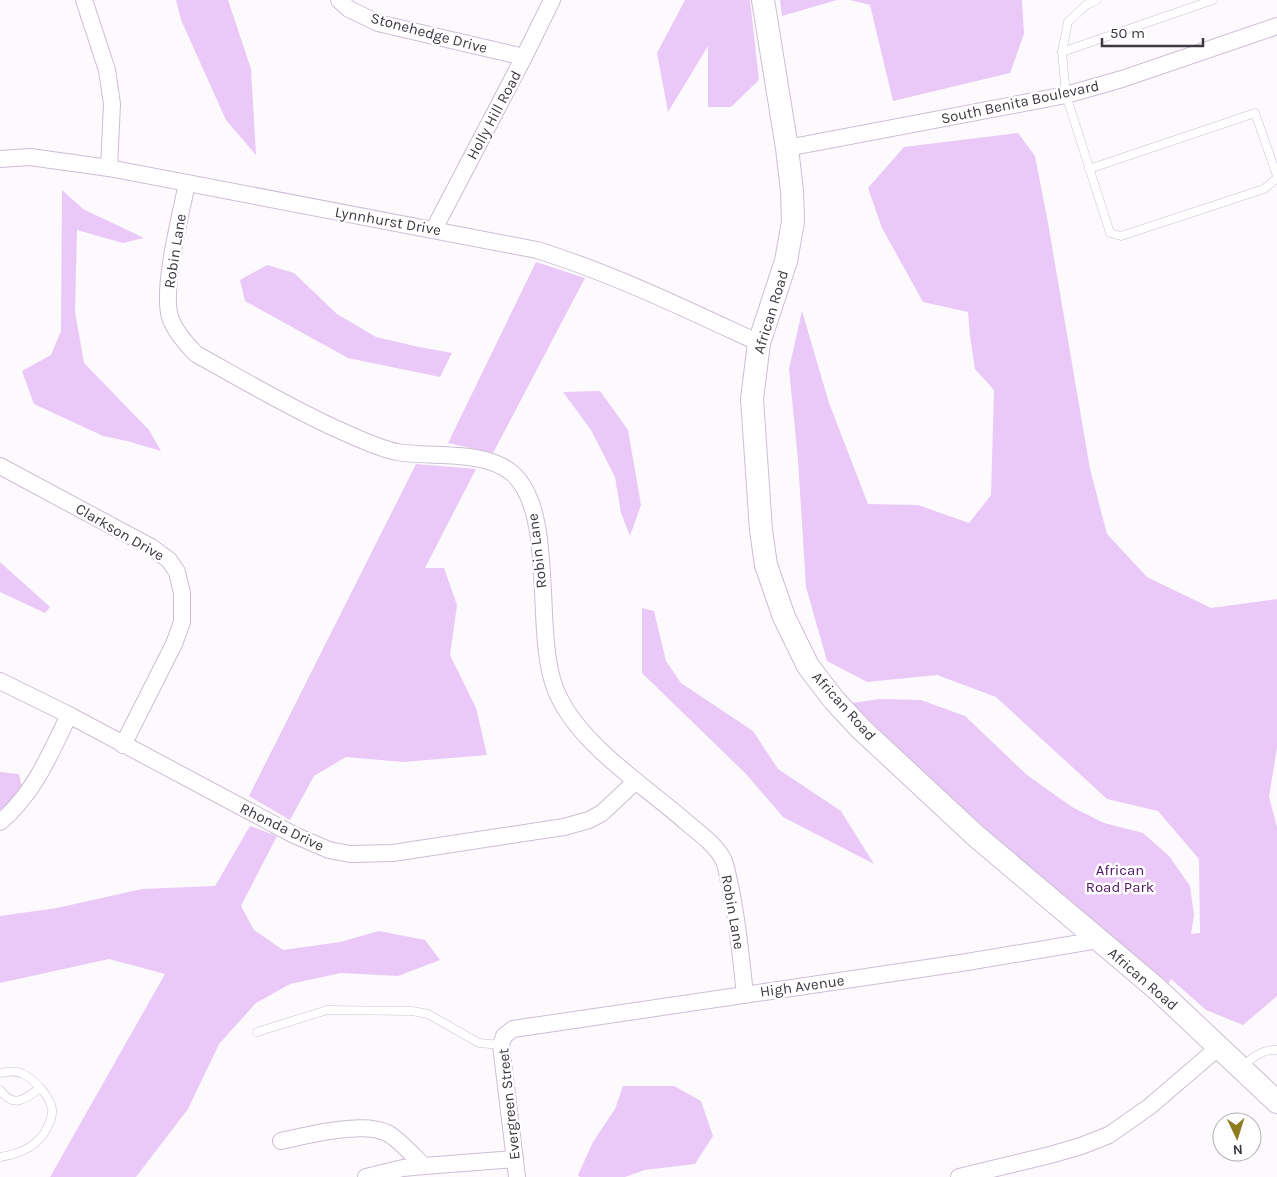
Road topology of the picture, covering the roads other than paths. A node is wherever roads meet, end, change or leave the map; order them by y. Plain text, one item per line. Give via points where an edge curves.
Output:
1 (84, 0) edge
2 (339, 0) edge
3 (552, 0) edge
4 (763, 0) edge
5 (1097, 0) edge
6 (1213, 0) edge
7 (1086, 2) edge
8 (1277, 26) edge
9 (1062, 52) junction
10 (524, 57) junction
11 (1066, 95) junction
12 (787, 148) junction
13 (0, 160) edge
14 (108, 168) junction
15 (1089, 169) junction
16 (1277, 177) edge
17 (186, 183) junction
18 (434, 229) junction
19 (759, 344) junction
20 (0, 466) edge
21 (0, 681) edge
22 (69, 715) junction
23 (123, 745) junction
24 (636, 780) junction
25 (0, 822) edge
26 (1098, 940) junction
27 (745, 994) junction
28 (257, 1032) dead end
29 (504, 1039) junction
30 (1219, 1047) junction
31 (1277, 1050) edge
32 (1241, 1068) junction
33 (0, 1073) edge
34 (40, 1088) junction
35 (0, 1090) edge
36 (1277, 1102) edge
37 (281, 1140) dead end
38 (0, 1157) edge
39 (515, 1159) junction
40 (424, 1166) junction
41 (366, 1177) edge
42 (517, 1177) edge
43 (959, 1177) edge

1 - 14 street via 107,70 112,104
2 - 10 street, Stonehedge Drive via 349,9 378,23
3 - 10 street, Holly Hill Road
4 - 12 street, African Road
5 - 7 lane
6 - 9 lane
7 - 9 lane via 1068,22
8 - 11 street, South Benita Boulevard
9 - 11 lane
10 - 18 street, Holly Hill Road
11 - 12 street, South Benita Boulevard
11 - 15 lane
12 - 19 street, African Road via 793,222 786,261
13 - 14 street, Lynnhurst Drive via 30,157
14 - 17 street, Lynnhurst Drive
15 - 16 lane via 1255,113
15 - 16 lane via 1110,233 1121,236 1264,189
17 - 18 street, Lynnhurst Drive
17 - 24 street, Robin Lane via 167,299 171,319 183,341 204,359 320,422 366,442 396,452 478,458 512,473 529,495 537,522 547,655 554,688 583,734
18 - 19 street, Lynnhurst Drive via 570,260 647,291
19 - 26 street, African Road via 752,399 760,530 766,565 784,617 808,666 834,700 875,742 976,836
20 - 23 street, Clarkson Drive via 151,547 170,560 177,572 182,593 182,622
21 - 22 street, Rhonda Drive
22 - 23 street, Rhonda Drive
22 - 25 street via 35,783 13,812
23 - 24 street, Rhonda Drive via 294,835 328,850 350,854 393,853 564,827 602,813
24 - 27 street, Robin Lane via 714,846 724,860 734,906
26 - 27 street, High Avenue
26 - 30 street, African Road
27 - 29 street, High Avenue via 513,1029
28 - 29 lane via 327,1010 412,1011 428,1014 479,1042
29 - 39 street, Evergreen Street
30 - 32 street, African Road
30 - 43 street via 1149,1107 1109,1135 1050,1155
31 - 32 lane via 1257,1054
32 - 36 street, African Road
33 - 34 lane via 22,1073
34 - 35 lane via 26,1099 16,1101 6,1098
34 - 38 lane via 52,1109 51,1120 44,1133 23,1152
37 - 40 street via 334,1130 374,1129 388,1133
39 - 40 street
39 - 42 street, Evergreen Street
40 - 41 street

